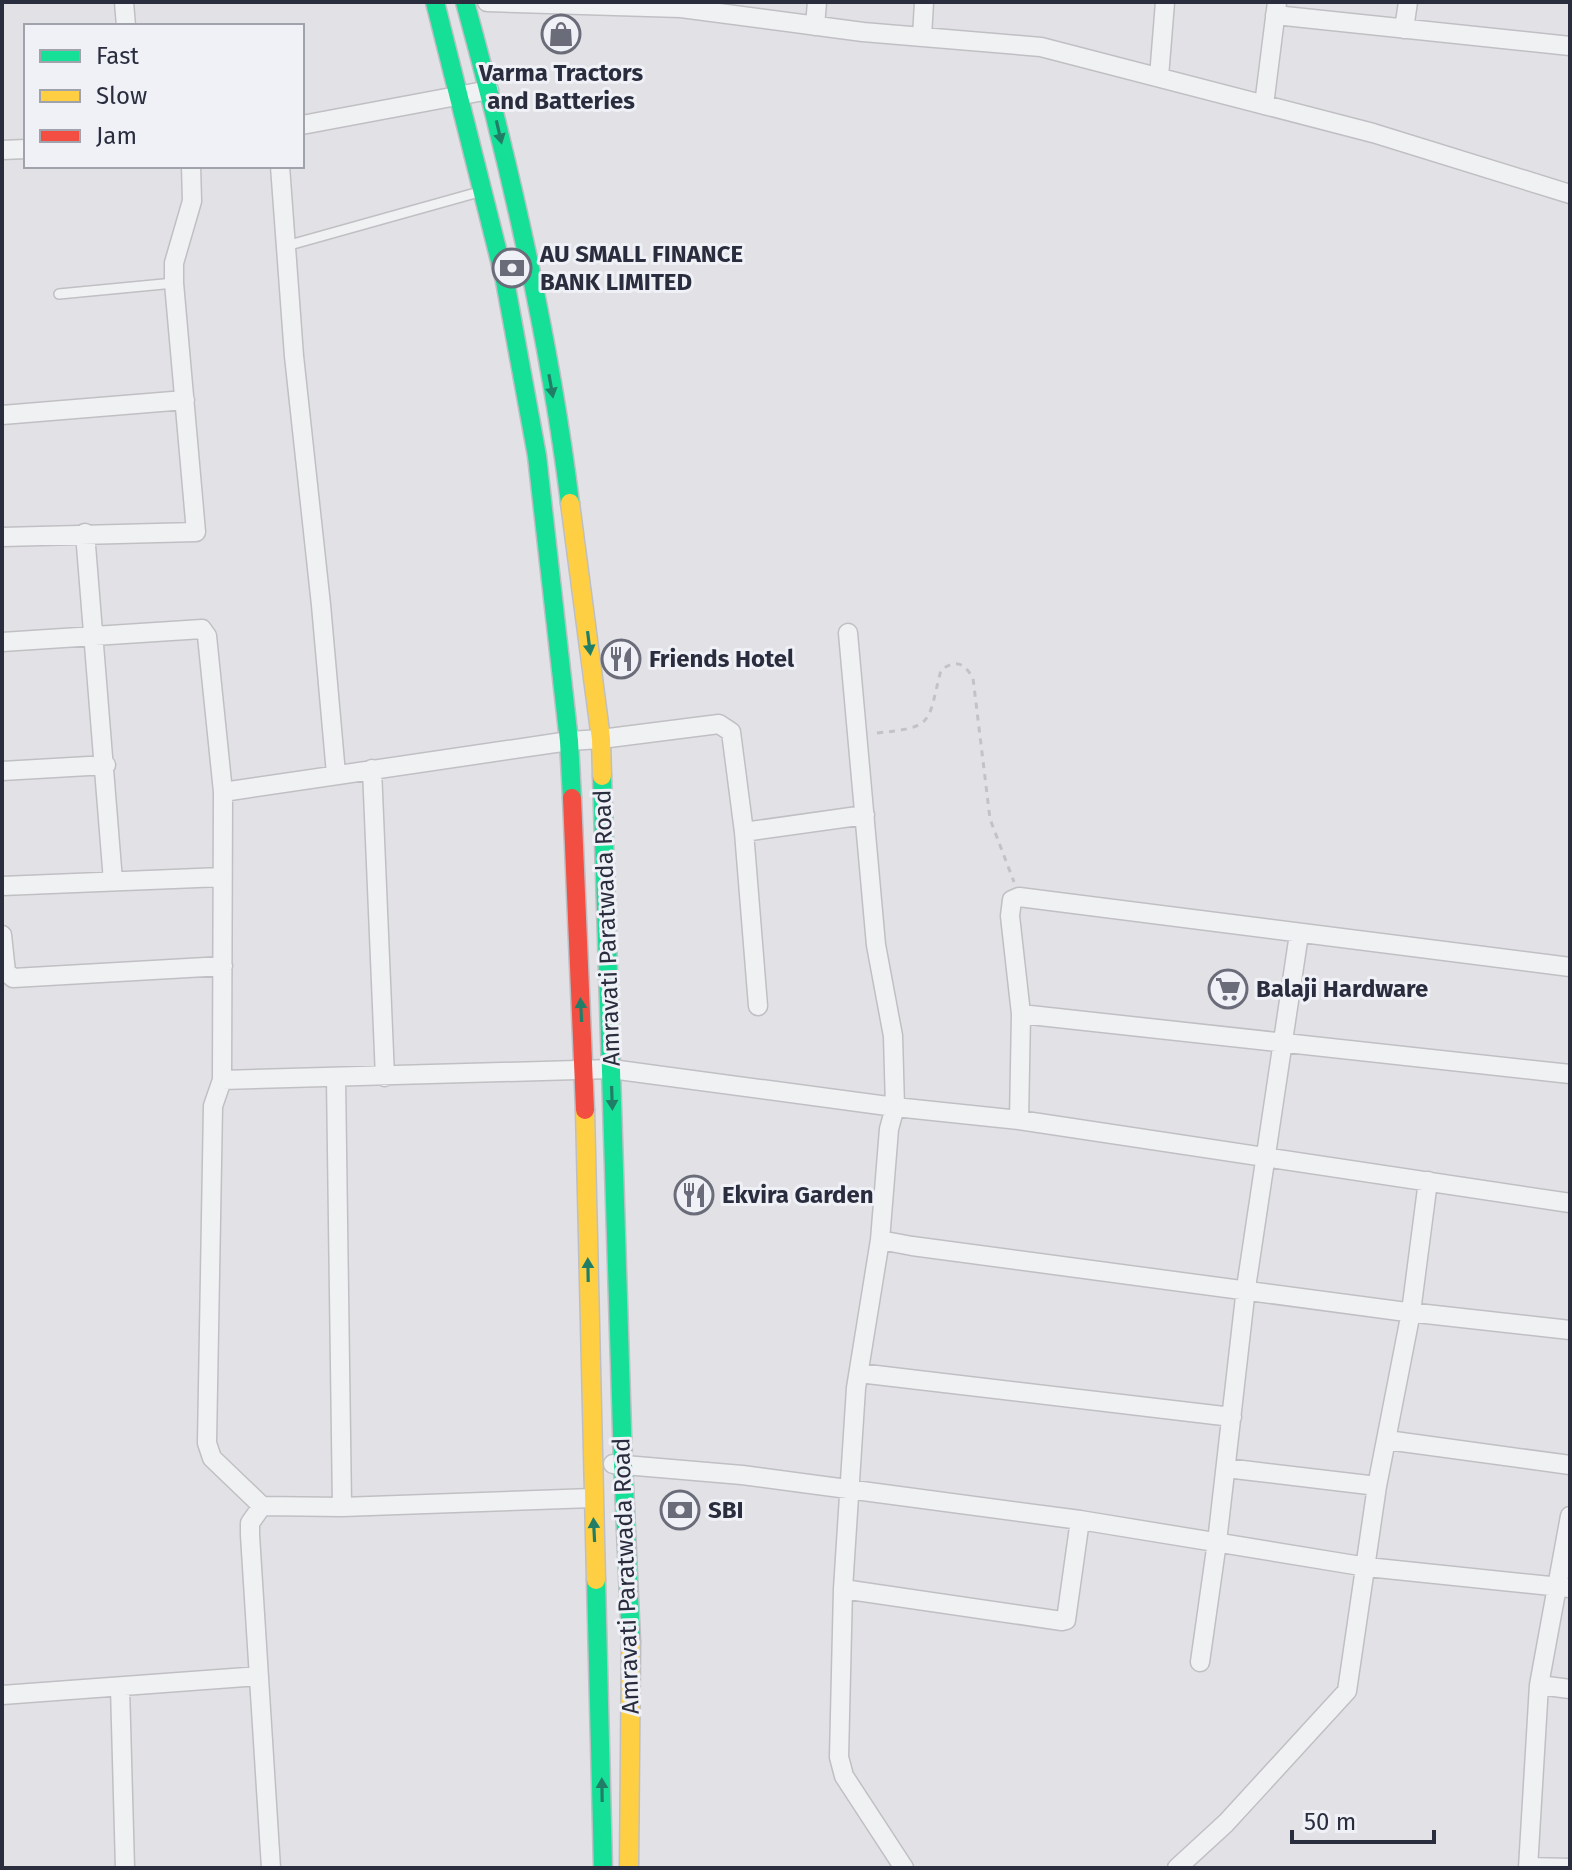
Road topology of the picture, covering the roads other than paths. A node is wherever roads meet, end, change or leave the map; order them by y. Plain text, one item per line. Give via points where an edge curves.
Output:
1 (124, 2) edge
2 (435, 2) edge
3 (465, 2) edge
4 (487, 2) edge
5 (512, 2) edge
6 (817, 2) edge
7 (924, 2) edge
8 (1165, 2) edge
9 (1408, 2) edge
10 (680, 5) edge
11 (1276, 8) edge
12 (126, 24) edge
13 (815, 26) junction
14 (1404, 29) junction
15 (922, 37) junction
16 (1570, 46) edge
17 (1159, 77) junction
18 (489, 90) junction
19 (459, 97) junction
20 (1264, 105) junction
21 (304, 125) edge
22 (24, 149) edge
23 (2, 150) edge
24 (191, 168) edge
25 (280, 168) edge
26 (483, 191) junction
27 (1570, 194) edge
28 (286, 246) junction
29 (174, 283) junction
30 (59, 294) dead end
31 (185, 400) junction
32 (2, 415) edge
33 (85, 533) junction
34 (2, 537) edge
35 (848, 633) dead end
36 (93, 636) junction
37 (2, 642) edge
38 (601, 739) junction
39 (569, 741) junction
40 (106, 765) junction
41 (372, 769) junction
42 (2, 771) edge
43 (336, 774) junction
44 (223, 792) junction
45 (865, 815) junction
46 (744, 832) junction
47 (222, 877) junction
48 (113, 881) junction
49 (2, 886) edge
50 (1299, 934) junction
51 (2, 935) edge
52 (223, 966) junction
53 (1570, 967) edge
54 (758, 1006) dead end
55 (1021, 1014) junction
56 (1283, 1043) junction
57 (611, 1069) junction
58 (584, 1070) junction
59 (1570, 1074) edge
60 (385, 1077) junction
61 (336, 1078) junction
62 (222, 1080) junction
63 (895, 1107) junction
64 (1019, 1120) junction
65 (1265, 1159) junction
66 (1428, 1181) junction
67 (1570, 1203) edge
68 (880, 1240) junction
69 (1246, 1290) junction
70 (1411, 1312) junction
71 (1570, 1330) edge
72 (859, 1373) junction
73 (1232, 1417) junction
74 (1387, 1440) junction
75 (592, 1463) junction
76 (623, 1464) junction
77 (1570, 1465) edge
78 (1226, 1468) junction
79 (1377, 1486) junction
80 (851, 1490) junction
81 (592, 1498) junction
82 (262, 1506) junction
83 (342, 1507) junction
84 (1570, 1516) edge
85 (1080, 1520) junction
86 (1217, 1542) junction
87 (1367, 1567) junction
88 (1564, 1587) edge
89 (843, 1589) junction
90 (1200, 1662) dead end
91 (259, 1676) junction
92 (1539, 1685) junction
93 (120, 1687) junction
94 (1570, 1689) edge
95 (2, 1695) edge
96 (1528, 1867) edge
97 (125, 1868) edge
98 (271, 1868) edge
99 (603, 1868) edge
100 (629, 1868) edge
101 (904, 1868) edge
102 (1177, 1868) edge
103 (1570, 1868) edge

1 - 12 street
2 - 19 main road, Amravati Paratwada Road
3 - 18 main road, Amravati Paratwada Road
4 - 5 street
5 - 10 street
6 - 13 street
7 - 15 street
8 - 17 street
9 - 14 street
10 - 13 street
11 - 14 street
11 - 20 street
13 - 15 street
14 - 16 street
15 - 17 street via 1041,47
17 - 20 street
18 - 19 street
18 -> 38 main road, Amravati Paratwada Road via 531,269 568,484
19 - 21 street
19 - 26 main road, Amravati Paratwada Road
20 - 27 street
22 - 23 street
24 - 29 street via 192,201 174,263
25 - 28 street
26 - 28 lane
26 - 39 main road, Amravati Paratwada Road via 537,456
28 - 43 street
29 - 30 lane
29 - 31 street
31 - 32 street
31 - 33 street via 196,532
33 - 34 street
33 - 36 street
35 - 45 street
36 - 37 street
36 - 40 street
36 - 44 street via 205,632
38 - 39 street
38 - 46 street via 726,726
38 - 57 main road, Amravati Paratwada Road
39 - 41 street
58 -> 39 main road, Amravati Paratwada Road
40 - 42 street
40 - 48 street
41 - 43 street
41 - 60 street
43 - 44 street
44 - 47 street
45 - 46 street
45 - 63 street via 876,945 893,1036
46 - 54 street
47 - 48 street
47 - 52 street
48 - 49 street
50 - 53 street
50 - 55 street via 1019,897 1012,900 1010,916
50 - 56 street
51 - 52 street via 6,972 13,978
52 - 62 street
55 - 56 street
55 - 64 street
56 - 59 street
56 - 65 street
57 - 58 street
57 - 63 street
57 -> 76 main road, Amravati Paratwada Road
58 - 60 street
75 -> 58 main road, Amravati Paratwada Road
60 - 61 street
61 - 62 street
61 - 83 street
62 - 82 street via 213,1106 207,1443 212,1458
63 - 64 street
63 - 68 street
64 - 65 street
65 - 66 street
65 - 69 street
66 - 67 street
66 - 70 street
68 - 69 street
68 - 72 street
69 - 70 street
69 - 73 street
70 - 71 street
70 - 74 street
72 - 73 street
72 - 80 street
73 - 78 street
74 - 77 street
74 - 79 street
75 - 76 street
75 - 81 main road, Amravati Paratwada Road
76 - 80 street
76 - 100 main road, Amravati Paratwada Road via 631,1638
78 - 79 street
78 - 86 street
79 - 87 street
80 - 85 street
80 - 89 street
81 - 83 street
99 -> 81 main road, Amravati Paratwada Road
82 - 83 street
82 - 91 street via 250,1523
84 - 88 street
85 - 86 street
85 - 89 street via 1066,1620
86 - 87 street
86 - 90 street
87 - 88 street
87 - 102 street via 1347,1691 1226,1823
88 - 92 street
89 - 101 street via 840,1768
91 - 93 street
91 - 98 street
92 - 94 street
92 - 96 street
93 - 95 street
93 - 97 street
96 - 103 street

